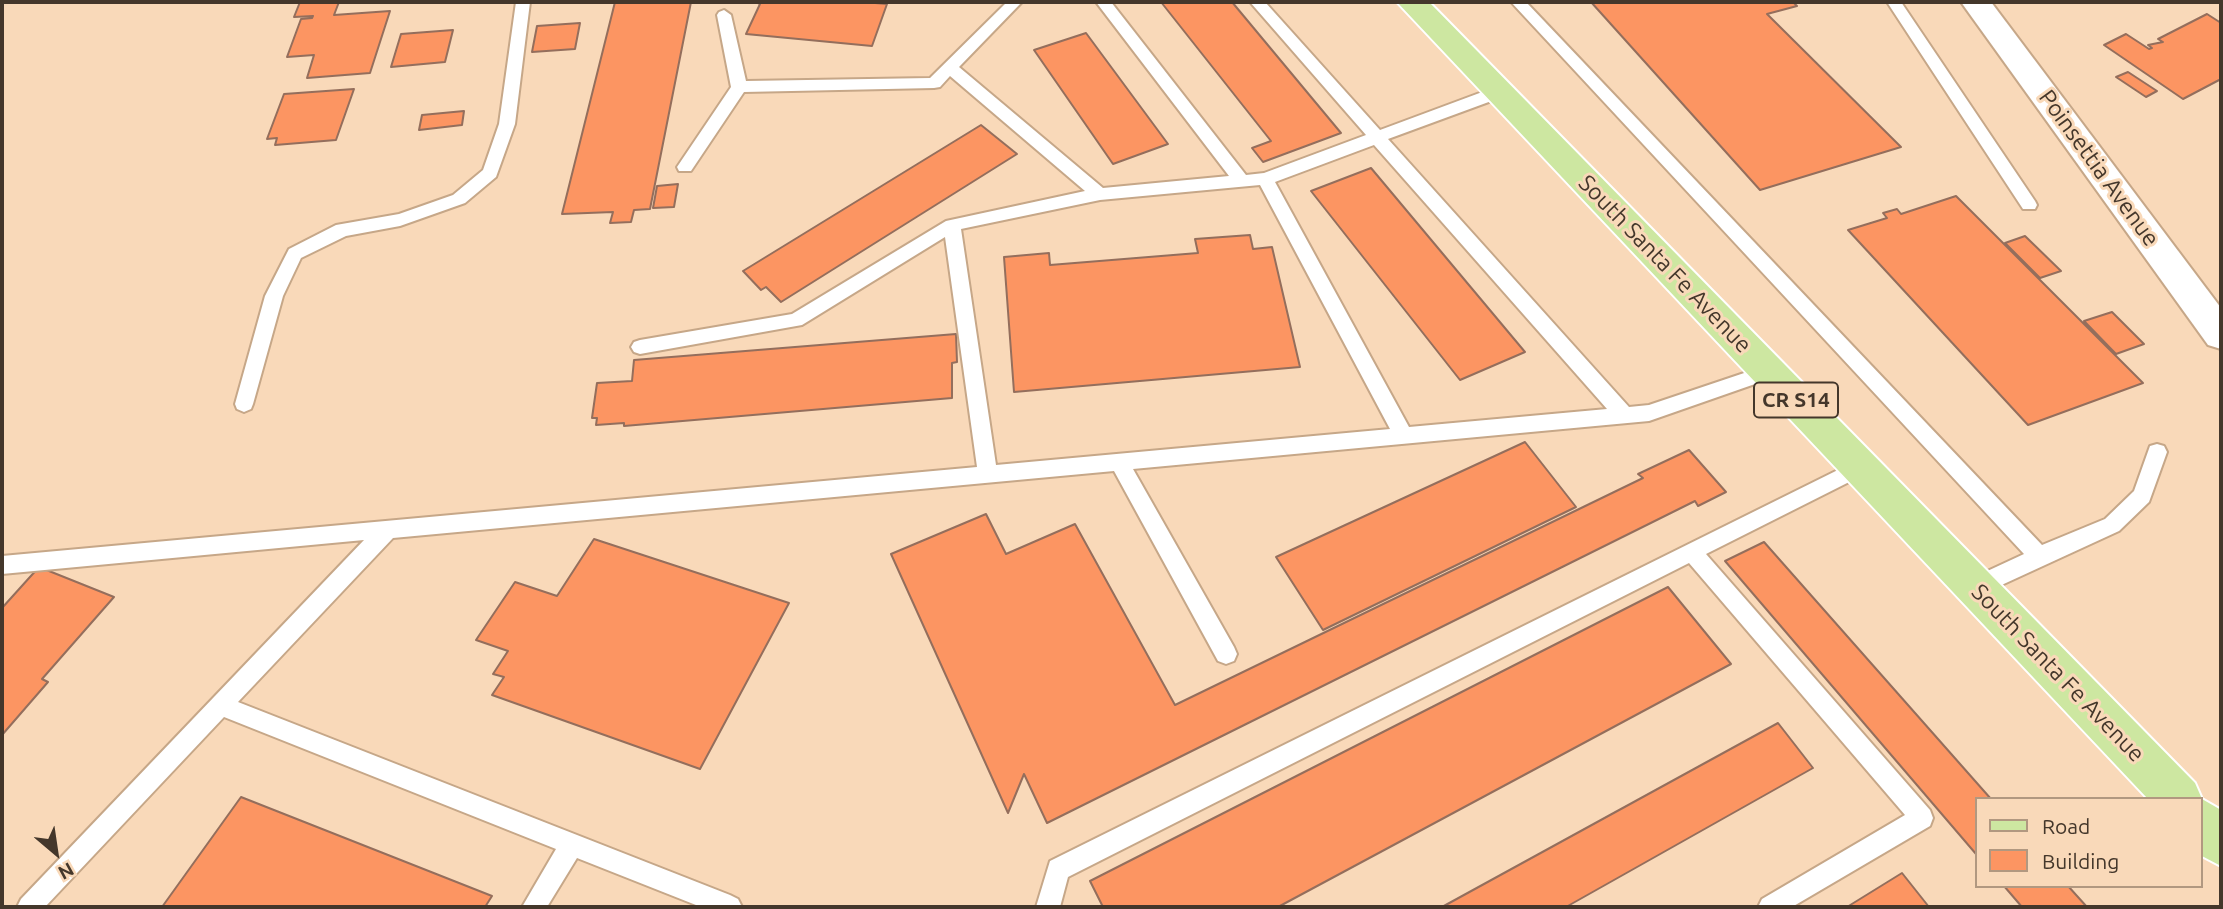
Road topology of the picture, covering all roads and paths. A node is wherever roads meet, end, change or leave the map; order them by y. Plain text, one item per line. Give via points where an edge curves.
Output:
1 (523, 2) edge
2 (1015, 2) edge
3 (1103, 2) edge
4 (1257, 2) edge
5 (1412, 2) edge
6 (1518, 2) edge
7 (1894, 2) edge
8 (1976, 2) edge
9 (724, 15) dead end
10 (950, 67) junction
11 (739, 87) junction
12 (1499, 92) junction
13 (1379, 139) junction
14 (685, 167) dead end
15 (1265, 179) junction
16 (1242, 181) junction
17 (1100, 194) junction
18 (2029, 205) dead end
19 (952, 225) junction
20 (2221, 335) edge
21 (640, 347) dead end
22 (1768, 372) junction
23 (244, 404) dead end
24 (1623, 415) junction
25 (1403, 435) junction
26 (2157, 452) dead end
27 (1119, 461) junction
28 (1860, 467) junction
29 (988, 474) junction
30 (388, 529) junction
31 (1692, 552) junction
32 (2039, 556) junction
33 (2, 565) edge
34 (1975, 587) junction
35 (1226, 654) dead end
36 (221, 706) junction
37 (2177, 797) edge
38 (2202, 823) edge
39 (2221, 843) edge
40 (572, 844) junction
41 (29, 907) edge
42 (534, 907) edge
43 (730, 907) edge
44 (1048, 907) edge
45 (1770, 907) edge

1 - 23 lane via 507,124 490,173 459,200 400,220 342,230 295,254 274,296
2 - 10 lane
3 - 16 lane
4 - 13 lane
5 - 12 main road, South Santa Fe Avenue / CR S14
6 - 32 lane
7 - 18 lane
8 - 20 street, Poinsettia Avenue
9 - 11 lane
10 - 11 lane via 934,83
10 - 17 lane
11 - 14 lane
12 - 13 lane
12 - 22 main road, South Santa Fe Avenue / CR S14
13 - 15 lane
13 - 24 lane
15 - 16 lane
15 - 25 lane
16 - 17 lane
17 - 19 lane
19 - 21 lane via 796,320
19 - 29 lane
22 - 24 lane via 1649,413
22 - 28 main road, South Santa Fe Avenue / CR S14
24 - 25 lane
25 - 27 lane
26 - 32 lane via 2142,496 2112,525
27 - 29 lane
27 - 35 lane
28 - 31 lane
28 - 34 main road, South Santa Fe Avenue / CR S14
29 - 30 lane
30 - 33 lane
30 - 36 lane
31 - 44 lane via 1058,869
31 - 45 lane via 1922,818
32 - 34 lane
34 - 37 main road, South Santa Fe Avenue / CR S14
36 - 40 lane
36 - 41 lane
38 - 39 main road
40 - 42 lane
40 - 43 lane

